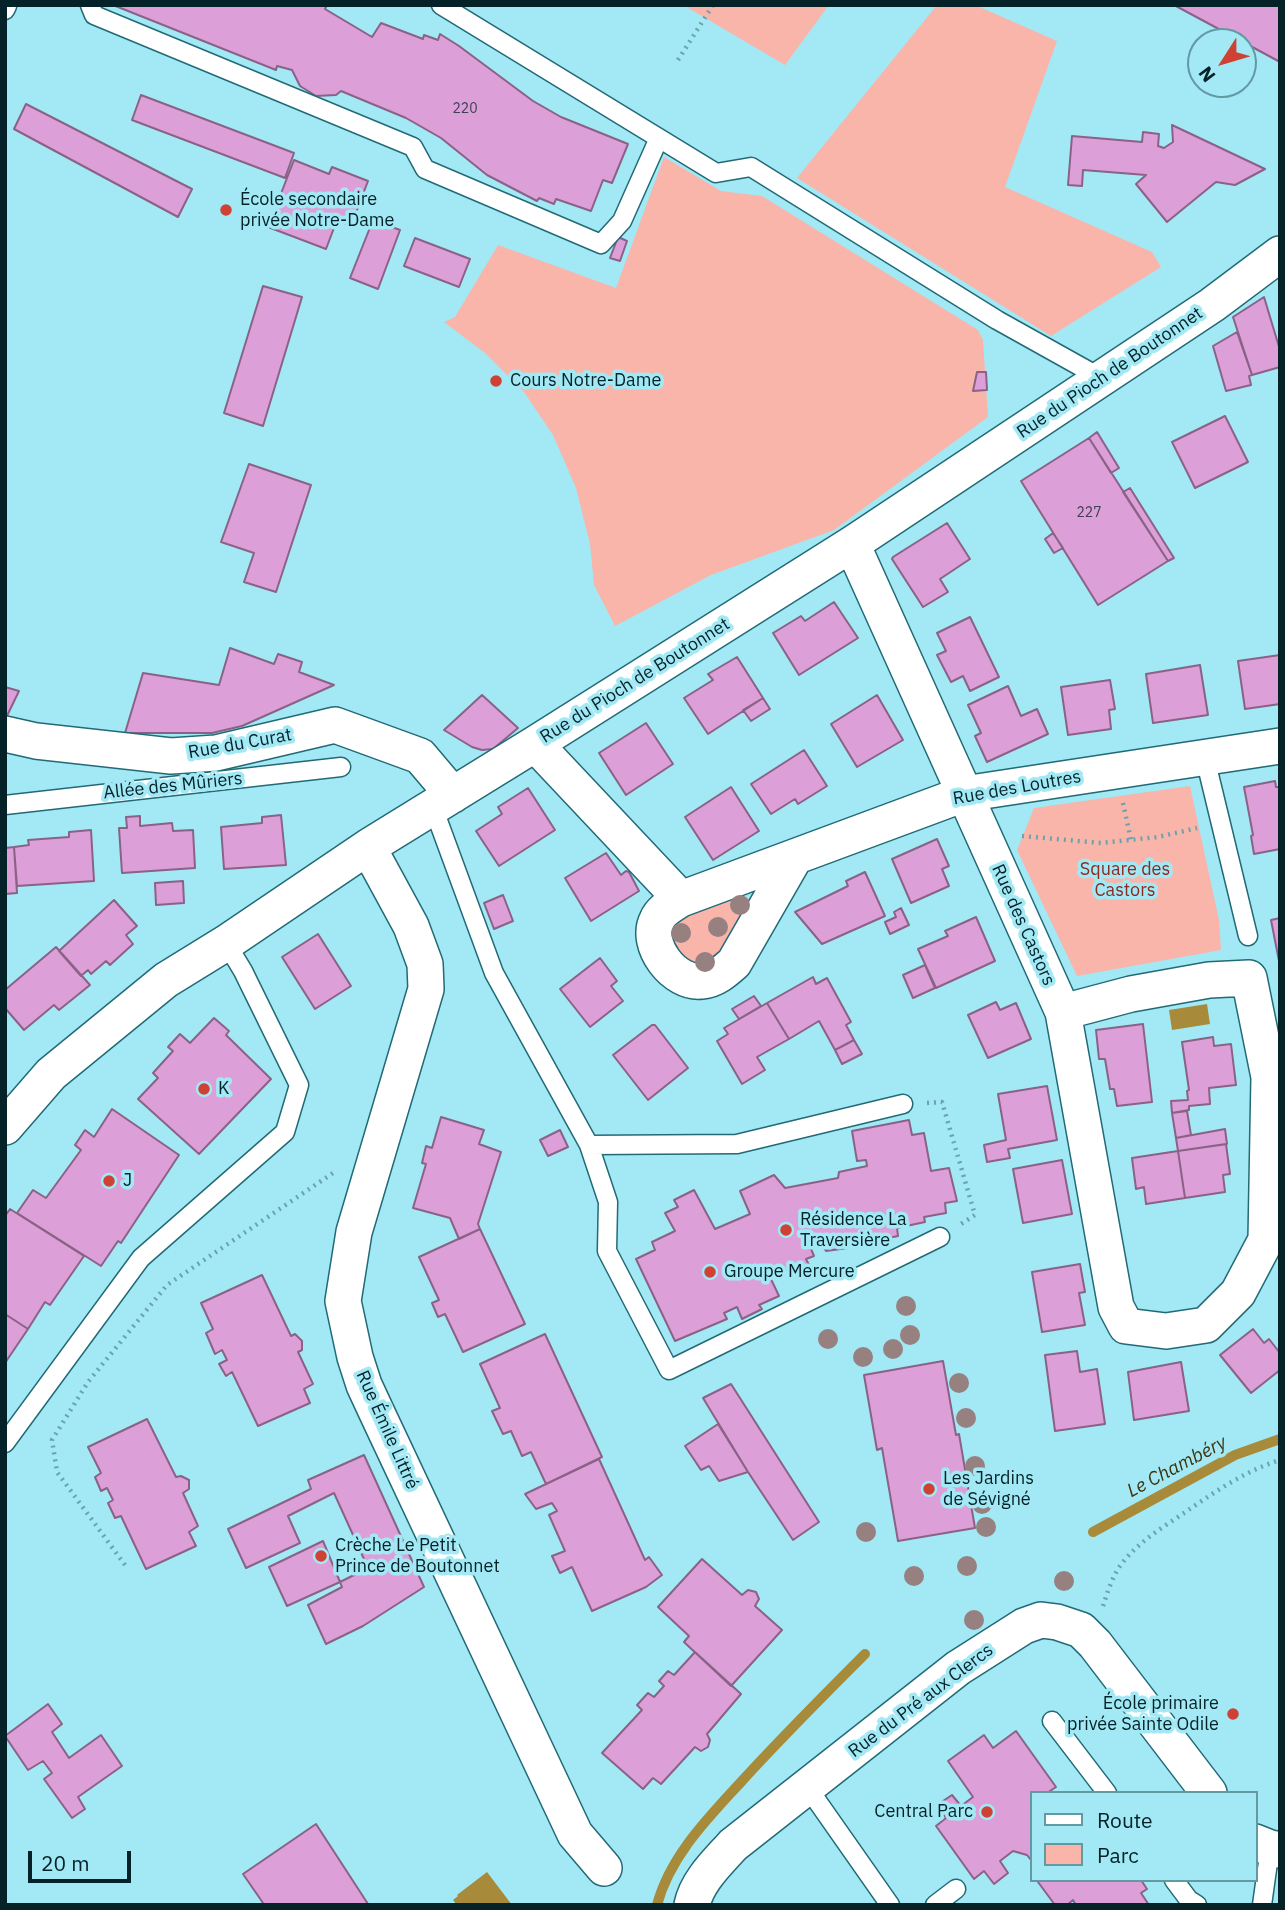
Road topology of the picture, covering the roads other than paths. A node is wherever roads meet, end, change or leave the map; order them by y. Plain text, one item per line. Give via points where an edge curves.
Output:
1 (90, 5) edge
2 (441, 5) edge
3 (659, 138) junction
4 (1280, 254) edge
5 (1101, 378) junction
6 (852, 544) junction
7 (5, 734) edge
8 (535, 744) junction
9 (1280, 746) edge
10 (1205, 758) junction
11 (341, 767) dead end
12 (964, 794) junction
13 (443, 801) junction
14 (5, 805) edge
15 (368, 847) junction
16 (796, 857) junction
17 (681, 899) junction
18 (1248, 936) dead end
19 (226, 943) junction
20 (1063, 1012) junction
21 (903, 1104) road end
22 (5, 1127) edge
23 (589, 1145) junction
24 (940, 1237) road end
25 (5, 1443) edge
26 (1052, 1721) dead end
27 (808, 1787) junction
28 (1105, 1791) edge
29 (1207, 1791) edge
30 (1268, 1847) edge
31 (604, 1868) dead end
32 (1176, 1882) edge
33 (956, 1889) dead end
34 (692, 1905) edge
35 (890, 1905) edge
36 (936, 1905) edge
37 (1196, 1905) edge
38 (1262, 1905) edge

1 - 3 lane via 94,15 413,147 425,169 601,244 622,221
2 - 3 lane
3 - 5 lane via 716,173 751,167 997,320
4 - 5 street, Rue du Pioch de Boutonnet
5 - 6 street, Rue du Pioch de Boutonnet
6 - 8 street, Rue du Pioch de Boutonnet
6 - 12 street, Rue des Castors
7 - 13 street, Rue du Curat via 171,756 216,753 335,725 420,756
8 - 13 street, Rue du Pioch de Boutonnet
8 - 17 street
9 - 10 street, Rue des Loutres
10 - 12 street, Rue des Loutres
10 - 18 lane
11 - 14 lane, Allée des Mûriers
12 - 16 street, Rue des Loutres
12 - 20 street, Rue des Castors
13 - 15 street, Rue du Pioch de Boutonnet
13 - 23 lane via 494,973
15 - 19 street, Rue du Pioch de Boutonnet
15 - 31 street, Rue Émile Littré via 411,926 425,964 426,989 354,1232 343,1301 355,1357 364,1385 575,1834
16 - 17 street, Rue des Loutres
16 - 17 street, Rue des Loutres via 734,963 711,979 689,981 659,953 654,927 657,918
19 - 22 street, Rue du Pioch de Boutonnet via 166,980 51,1074
19 - 25 lane via 299,1085 285,1132 141,1258
20 - 20 street, Rue des Castors via 1130,994 1248,978 1269,1077 1266,1240 1238,1293 1206,1325 1166,1331 1126,1326 1116,1307
21 - 23 lane via 737,1144
23 - 24 lane via 608,1202 607,1251 669,1370
26 - 28 lane
27 - 29 street, Rue du Pré aux Clercs via 958,1668 1041,1620 1081,1630 1095,1644
27 - 34 street, Rue du Pré aux Clercs via 733,1845 708,1874
27 - 35 lane
30 - 38 lane
32 - 37 lane
33 - 36 lane

